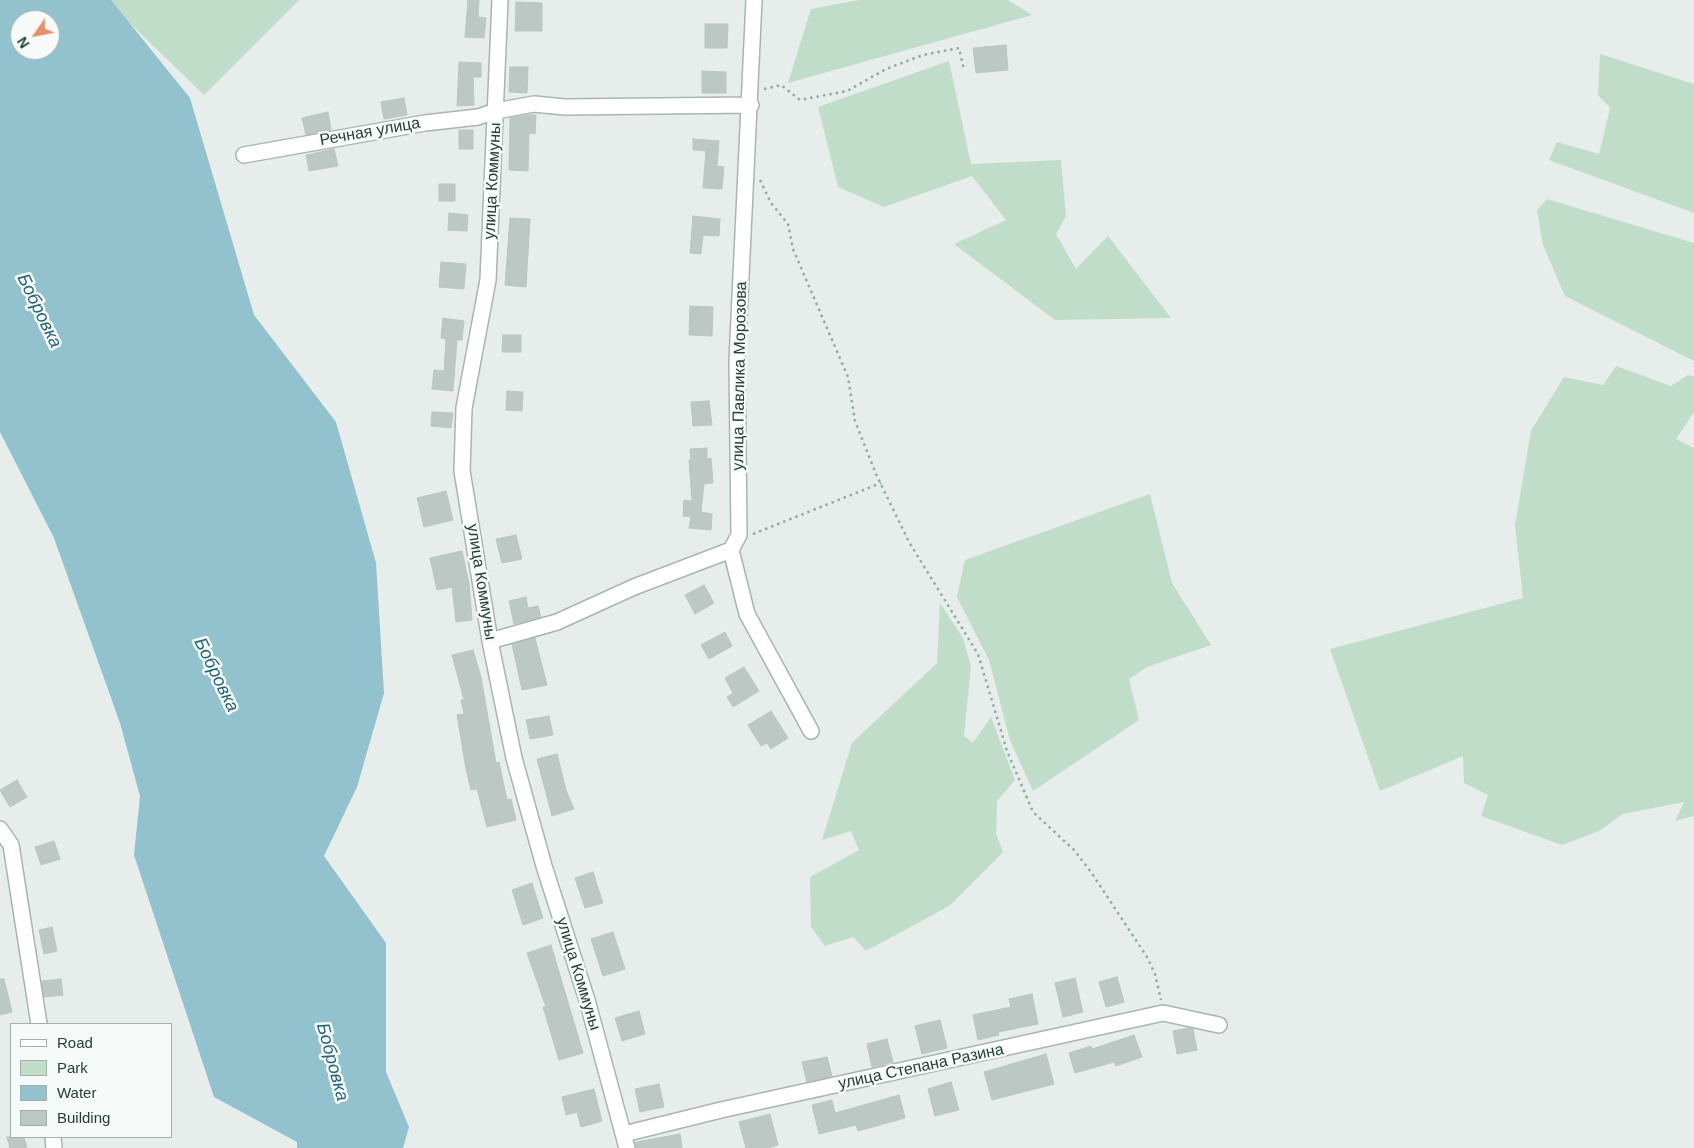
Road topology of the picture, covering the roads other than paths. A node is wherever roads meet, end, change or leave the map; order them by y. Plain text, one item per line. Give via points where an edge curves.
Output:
1 (500, 0) edge
2 (754, 0) edge
3 (751, 99) junction
4 (496, 111) junction
5 (244, 156) dead end
6 (730, 550) junction
7 (490, 641) junction
8 (811, 732) dead end
9 (0, 829) edge
10 (39, 1023) edge
11 (1219, 1025) dead end
12 (626, 1141) edge

1 - 4 street, улица Коммуны
2 - 3 street, улица Павлика Морозова
3 - 4 street, Речная улица via 565,107 534,104
3 - 6 street, улица Павлика Морозова via 737,361 739,534
4 - 5 street, Речная улица via 478,117 425,123
4 - 7 street, улица Коммуны via 488,280 464,408 462,471
6 - 7 street via 634,587 557,622
6 - 8 street via 747,614
7 - 12 street, улица Коммуны via 514,758
9 - 10 street via 11,845
11 - 12 street, улица Степана Разина via 1163,1014 721,1110

